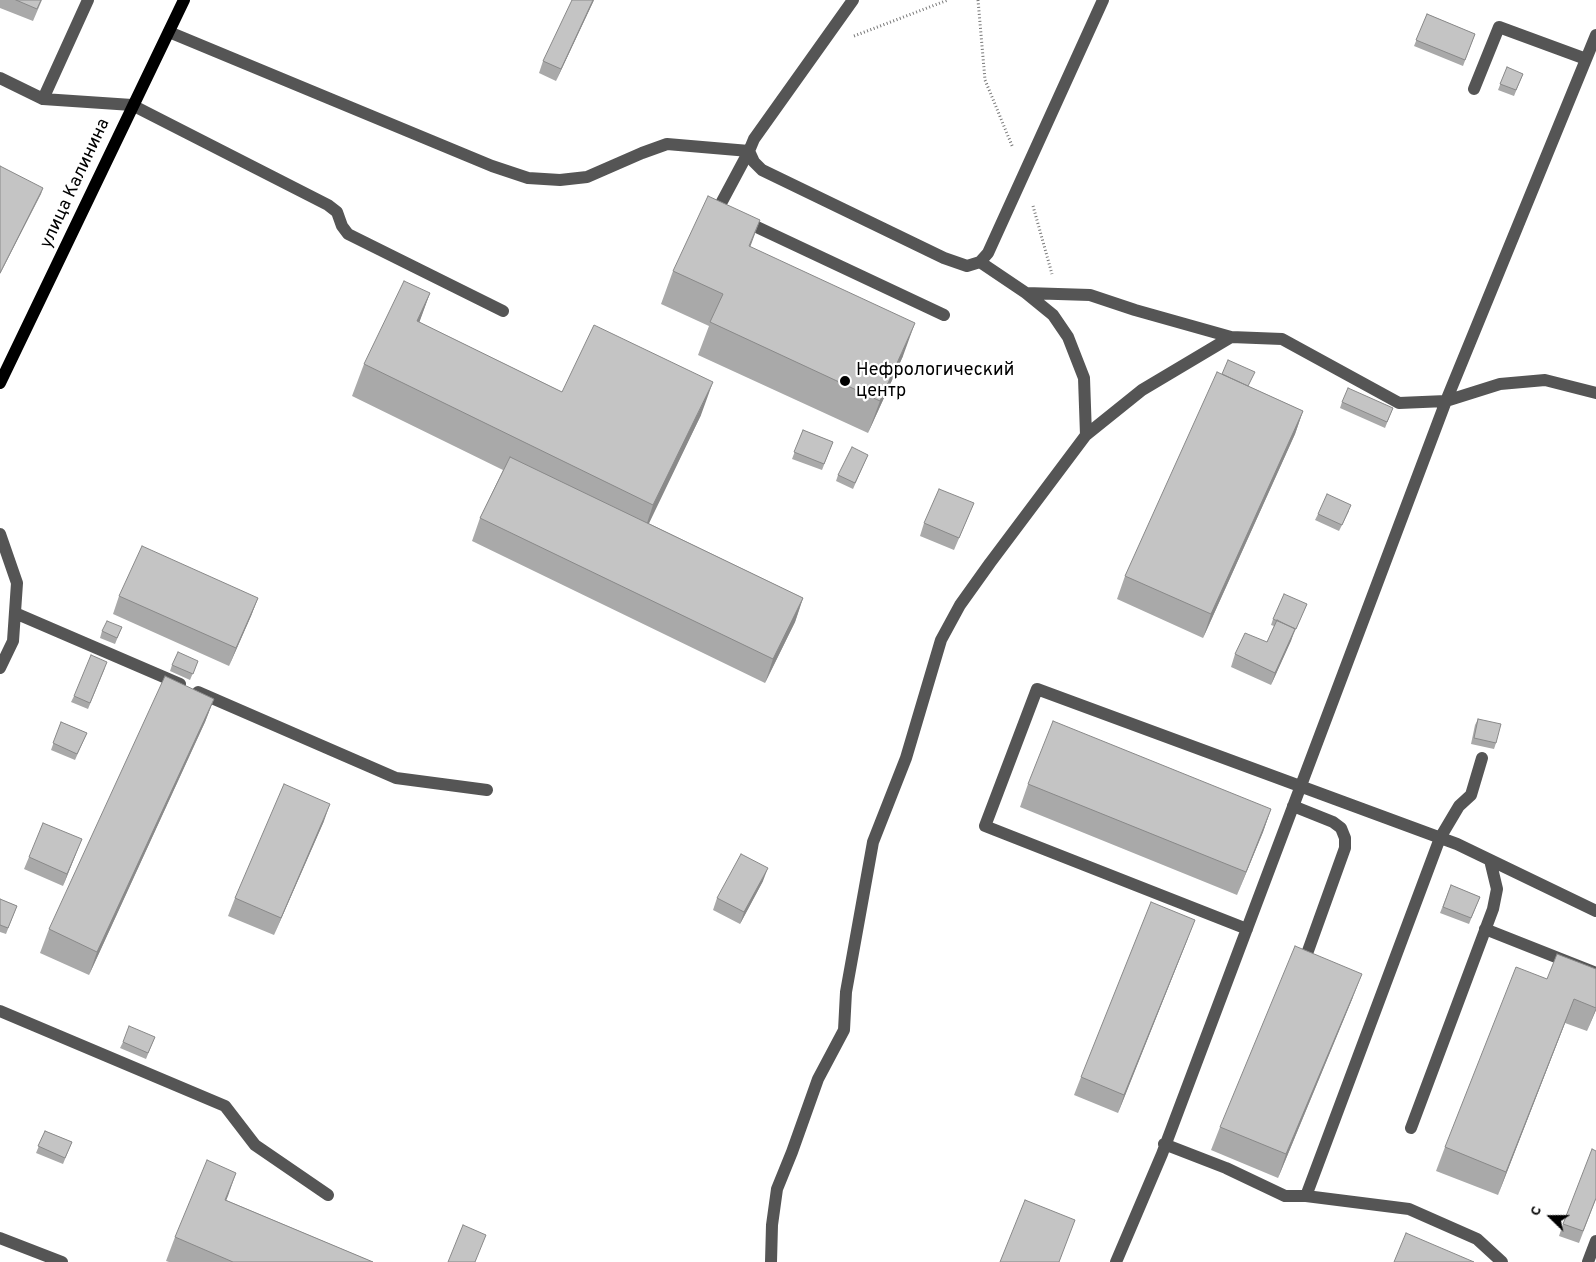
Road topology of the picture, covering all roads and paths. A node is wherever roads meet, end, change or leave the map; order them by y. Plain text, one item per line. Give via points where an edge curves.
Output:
1 (88, 0) edge
2 (184, 0) edge
3 (853, 0) edge
4 (948, 0) edge
5 (1103, 0) edge
6 (169, 32) junction
7 (1596, 35) edge
8 (818, 49) junction
9 (1586, 59) junction
10 (0, 78) edge
11 (1474, 89) dead end
12 (43, 99) junction
13 (132, 105) junction
14 (749, 151) junction
15 (980, 262) junction
16 (1026, 293) junction
17 (503, 311) dead end
18 (944, 315) dead end
19 (1231, 337) junction
20 (0, 384) edge
21 (1596, 393) edge
22 (1446, 400) junction
23 (1086, 435) junction
24 (0, 534) edge
25 (15, 613) junction
26 (0, 668) edge
27 (1482, 758) dead end
28 (1300, 787) junction
29 (487, 790) dead end
30 (1293, 806) junction
31 (1440, 838) junction
32 (1490, 860) junction
33 (1596, 911) edge
34 (1246, 929) junction
35 (1486, 929) junction
36 (1304, 962) edge
37 (1596, 973) edge
38 (0, 1011) edge
39 (1411, 1128) dead end
40 (1164, 1144) junction
41 (328, 1195) dead end
42 (1306, 1196) junction
43 (0, 1238) edge
44 (1596, 1242) edge
45 (62, 1262) edge
46 (771, 1262) edge
47 (1116, 1262) edge
48 (1502, 1262) edge
49 (1588, 1262) edge

1 - 12 street
2 - 6 main road, улица Калинина
3 - 8 street
4 - 8 path
5 - 15 street via 988,254
6 - 13 main road, улица Калинина
6 - 14 street via 528,178 560,180 587,177 667,144
7 - 9 street
8 - 14 street via 754,139
9 - 11 street via 1499,27
9 - 22 street
10 - 12 street
12 - 13 street
13 - 17 street via 328,206 336,212 348,234
13 - 20 main road, улица Калинина
14 - 15 street via 762,170 944,258 967,266
14 - 18 street via 718,208
15 - 16 street
16 - 19 street via 1090,295
16 - 23 street via 1053,315 1068,337 1084,378
19 - 22 street via 1282,339 1399,403
19 - 23 street via 1142,390
21 - 22 street via 1545,380 1500,384
22 - 28 street
23 - 46 street via 960,605 941,640 906,758 873,842 846,992 844,1030 818,1080 777,1189
24 - 25 street via 17,583
25 - 26 street via 13,641
25 - 29 street via 396,778
27 - 31 street via 1471,795 1459,806
28 - 30 street
28 - 31 street
28 - 34 street via 1037,689 984,826
30 - 34 street
30 - 36 street via 1333,822 1341,828 1345,838 1345,848
31 - 32 street
31 - 42 street
32 - 33 street
32 - 35 street via 1497,888
34 - 40 street
35 - 37 street
35 - 39 street
38 - 41 street via 225,1106 254,1145
40 - 42 street via 1285,1196
40 - 47 street
42 - 48 street via 1409,1209 1477,1238
43 - 45 street
44 - 49 street

